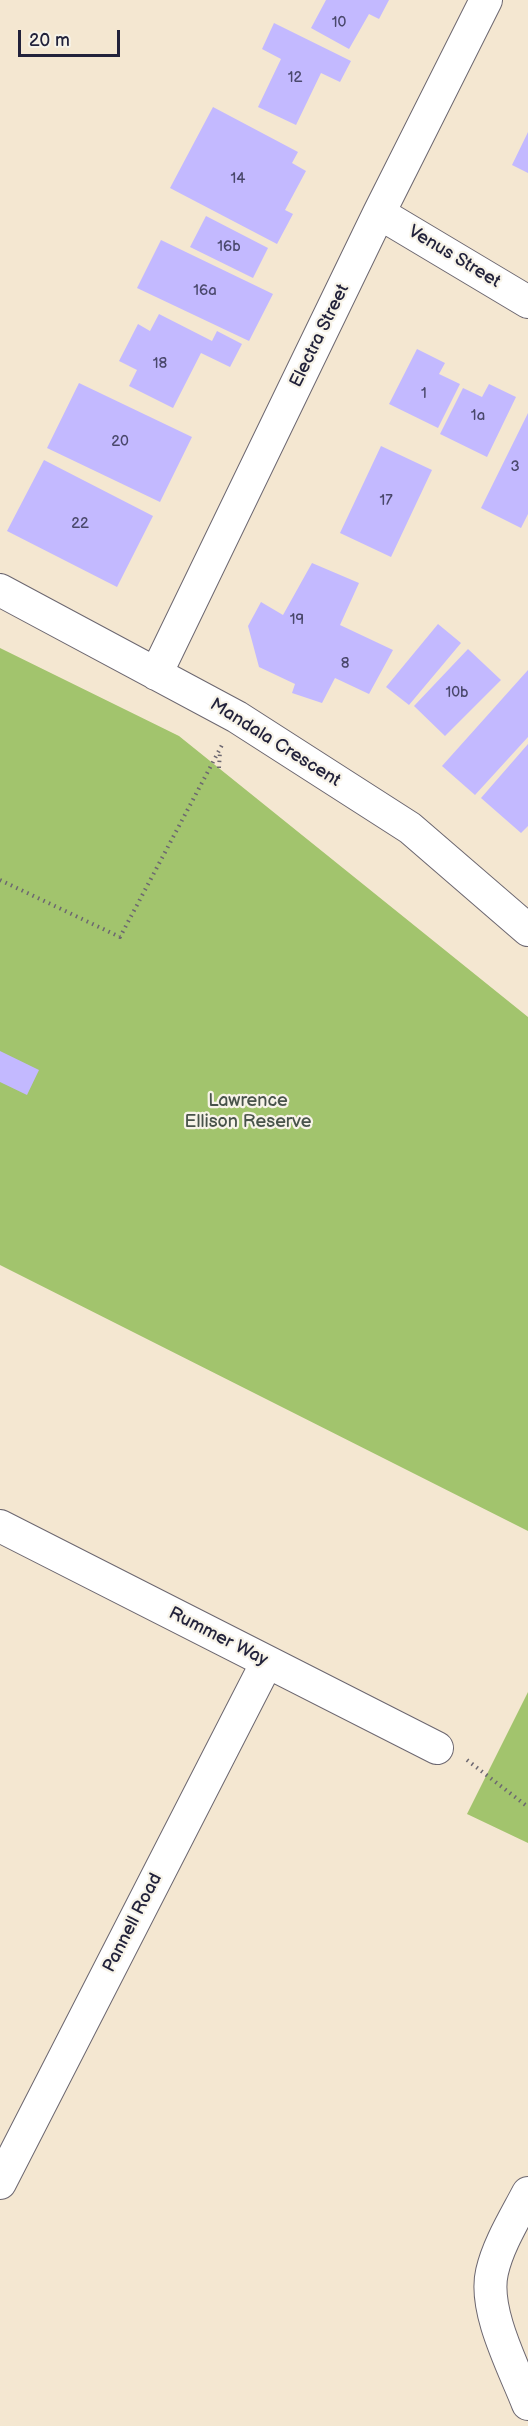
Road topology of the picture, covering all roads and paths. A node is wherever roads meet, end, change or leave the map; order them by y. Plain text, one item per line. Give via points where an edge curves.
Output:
1 (486, 0) edge
2 (379, 213) junction
3 (528, 302) edge
4 (0, 590) edge
5 (156, 674) junction
6 (237, 717) junction
7 (0, 880) edge
8 (528, 930) edge
9 (0, 1526) edge
10 (267, 1662) junction
11 (437, 1748) joint
12 (528, 1807) edge
13 (0, 2183) edge
14 (528, 2193) edge
15 (528, 2404) edge

1 - 2 street, Electra Street
2 - 3 street, Venus Street
2 - 5 street, Electra Street
4 - 5 street, Mandala Crescent
5 - 6 street, Mandala Crescent
6 - 7 path via 120,937
6 - 8 street, Mandala Crescent via 410,828
9 - 10 street, Rummer Way
10 - 11 street, Rummer Way
10 - 13 street, Pannell Road
11 - 12 path via 472,1763
14 - 15 street via 492,2272 490,2290 492,2310

